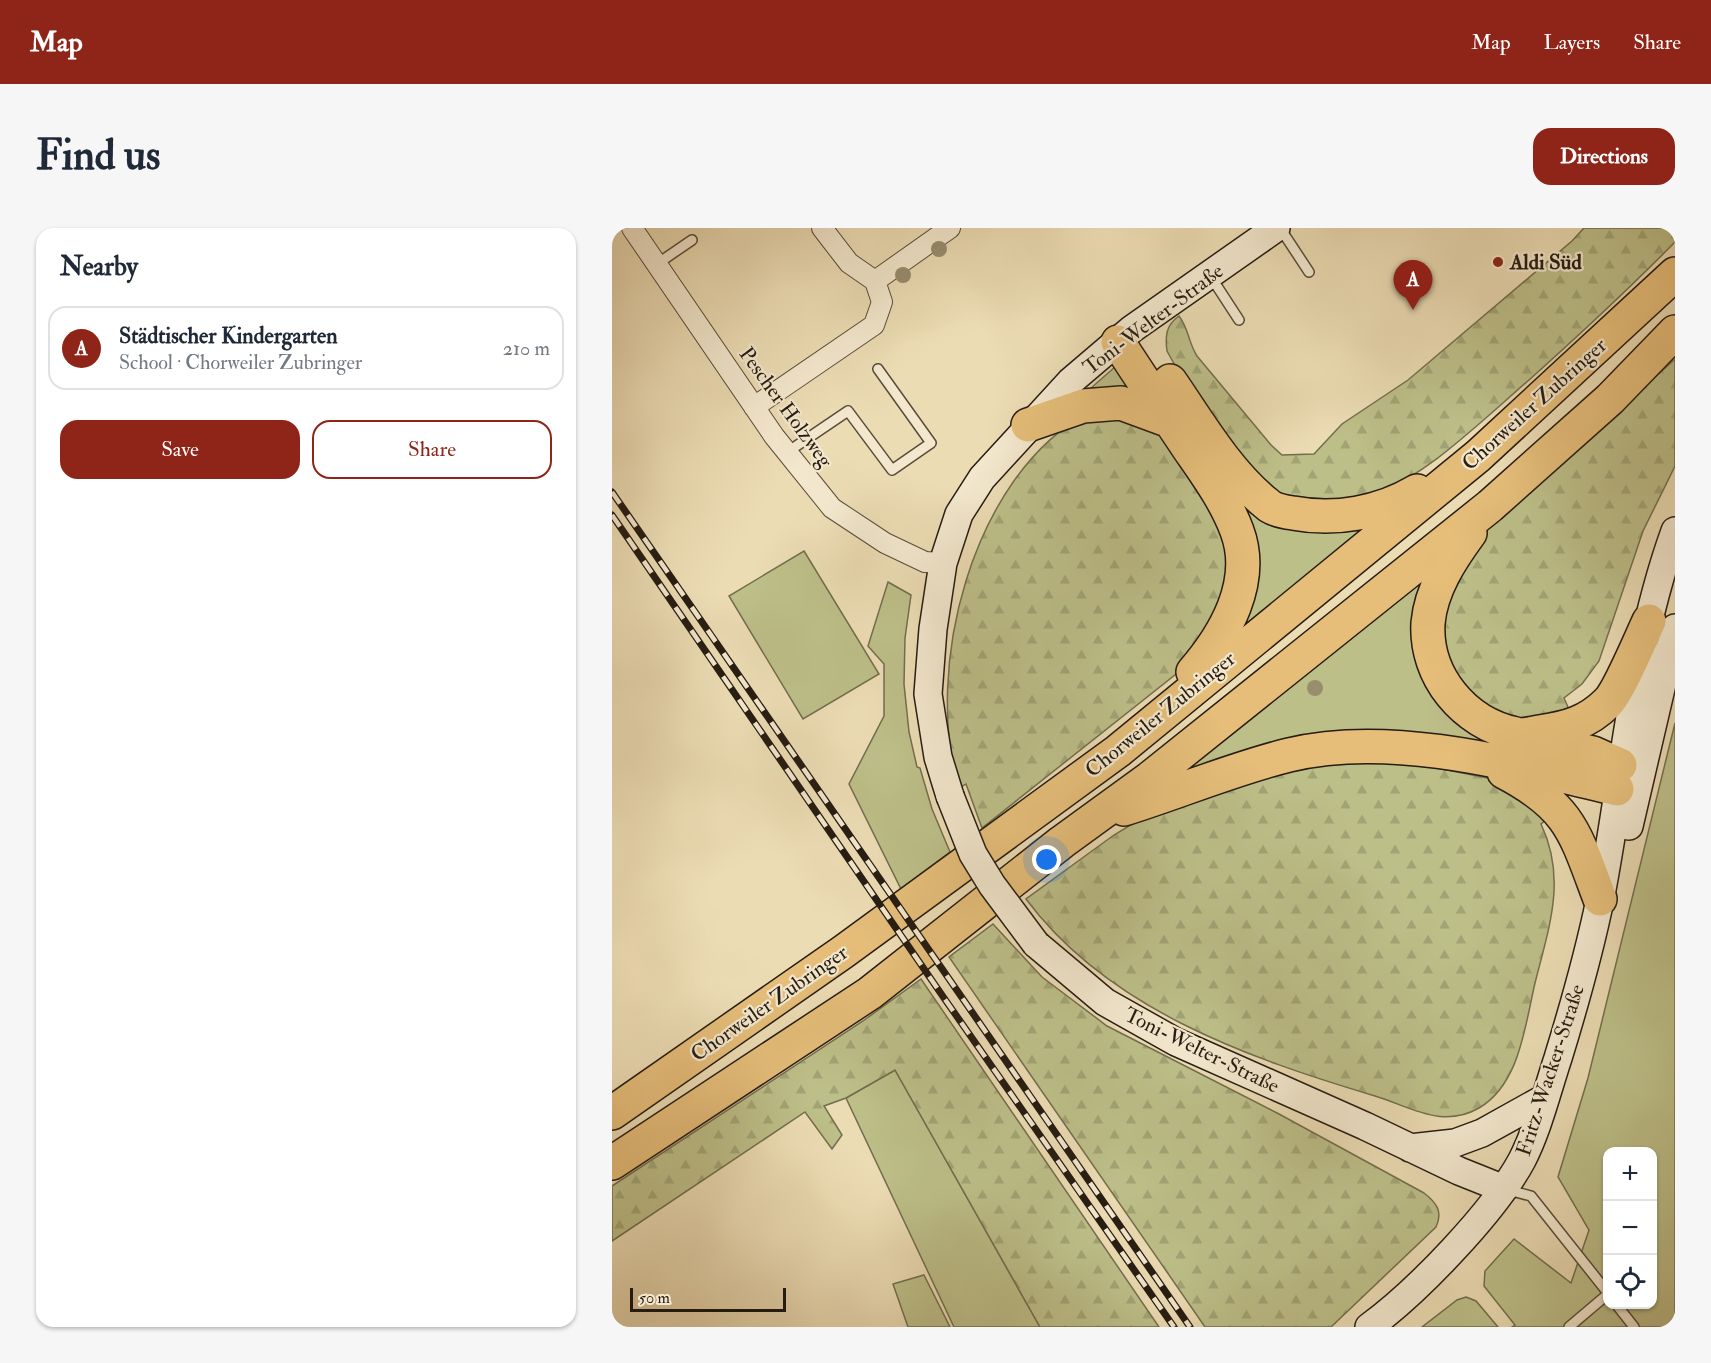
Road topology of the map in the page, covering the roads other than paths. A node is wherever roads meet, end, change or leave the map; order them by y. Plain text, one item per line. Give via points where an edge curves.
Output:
1 (632, 228) edge
2 (822, 228) edge
3 (950, 228) edge
4 (1278, 228) edge
5 (692, 240) dead end
6 (657, 264) junction
7 (1309, 272) dead end
8 (1675, 274) edge
9 (1209, 275) junction
10 (875, 281) junction
11 (1239, 320) dead end
12 (1675, 332) edge
13 (1125, 336) junction
14 (878, 369) dead end
15 (754, 407) junction
16 (1170, 421) junction
17 (1028, 425) junction
18 (786, 453) junction
19 (1478, 456) junction
20 (1490, 506) junction
21 (1675, 531) edge
22 (943, 562) junction
23 (1662, 625) edge
24 (1518, 735) junction
25 (1118, 751) junction
26 (1482, 760) junction
27 (1629, 777) junction
28 (1096, 818) junction
29 (1600, 899) junction
30 (1545, 1098) junction
31 (612, 1113) edge
32 (1410, 1148) junction
33 (612, 1163) edge
34 (1504, 1189) junction
35 (1603, 1288) edge
36 (1603, 1298) edge
37 (1619, 1309) edge
38 (1632, 1326) edge
39 (1370, 1327) edge
40 (1569, 1327) edge

1 - 6 street, Pescher Holzweg
2 - 10 street via 849,263
3 - 10 street
4 - 7 lane
4 - 9 street, Toni-Welter-Straße
5 - 6 lane
6 - 15 street, Pescher Holzweg
8 - 19 highway, Chorweiler Zubringer
9 - 11 lane
9 - 13 street, Toni-Welter-Straße
10 - 15 street via 882,302 874,325
12 - 20 highway, Chorweiler Zubringer via 1610,399
13 - 16 highway
13 - 17 street, Toni-Welter-Straße via 1071,381
13 - 19 highway via 1235,472 1269,506 1315,517 1355,514 1399,502
14 - 18 lane via 931,443 892,470 848,411
15 - 18 street, Pescher Holzweg
16 - 17 highway via 1121,402 1083,406
16 - 25 highway via 1223,499 1238,533 1243,562 1238,596 1212,650
17 - 22 street, Toni-Welter-Straße via 981,478 964,505
18 - 22 street, Pescher Holzweg via 832,508 850,521 925,562
19 - 25 highway, Chorweiler Zubringer
20 - 24 highway via 1455,552 1434,592 1428,642 1435,670 1461,706
20 - 28 highway, Chorweiler Zubringer
21 - 23 street, Fritz-Wacker-Straße via 1661,569
22 - 32 street, Toni-Welter-Straße, bridge via 928,694 938,757 973,854 1036,944 1105,1002 1176,1041
23 - 24 highway via 1610,701 1583,723
23 - 27 street, Fritz-Wacker-Straße
24 - 27 highway via 1593,753
25 - 31 highway, Chorweiler Zubringer via 843,952
26 - 27 highway
26 - 28 highway via 1374,746 1290,754
26 - 29 highway via 1529,785 1554,804 1575,831
27 - 29 street, Fritz-Wacker-Straße
28 - 33 highway, Chorweiler Zubringer via 870,993
29 - 30 street, Fritz-Wacker-Straße via 1577,997
30 - 32 street via 1482,1133 1455,1143
30 - 34 street, Fritz-Wacker-Straße via 1522,1159
32 - 34 street, Toni-Welter-Straße
34 - 35 lane via 1531,1196
34 - 39 street, Fritz-Wacker-Straße via 1457,1245
36 - 40 lane
37 - 38 lane

